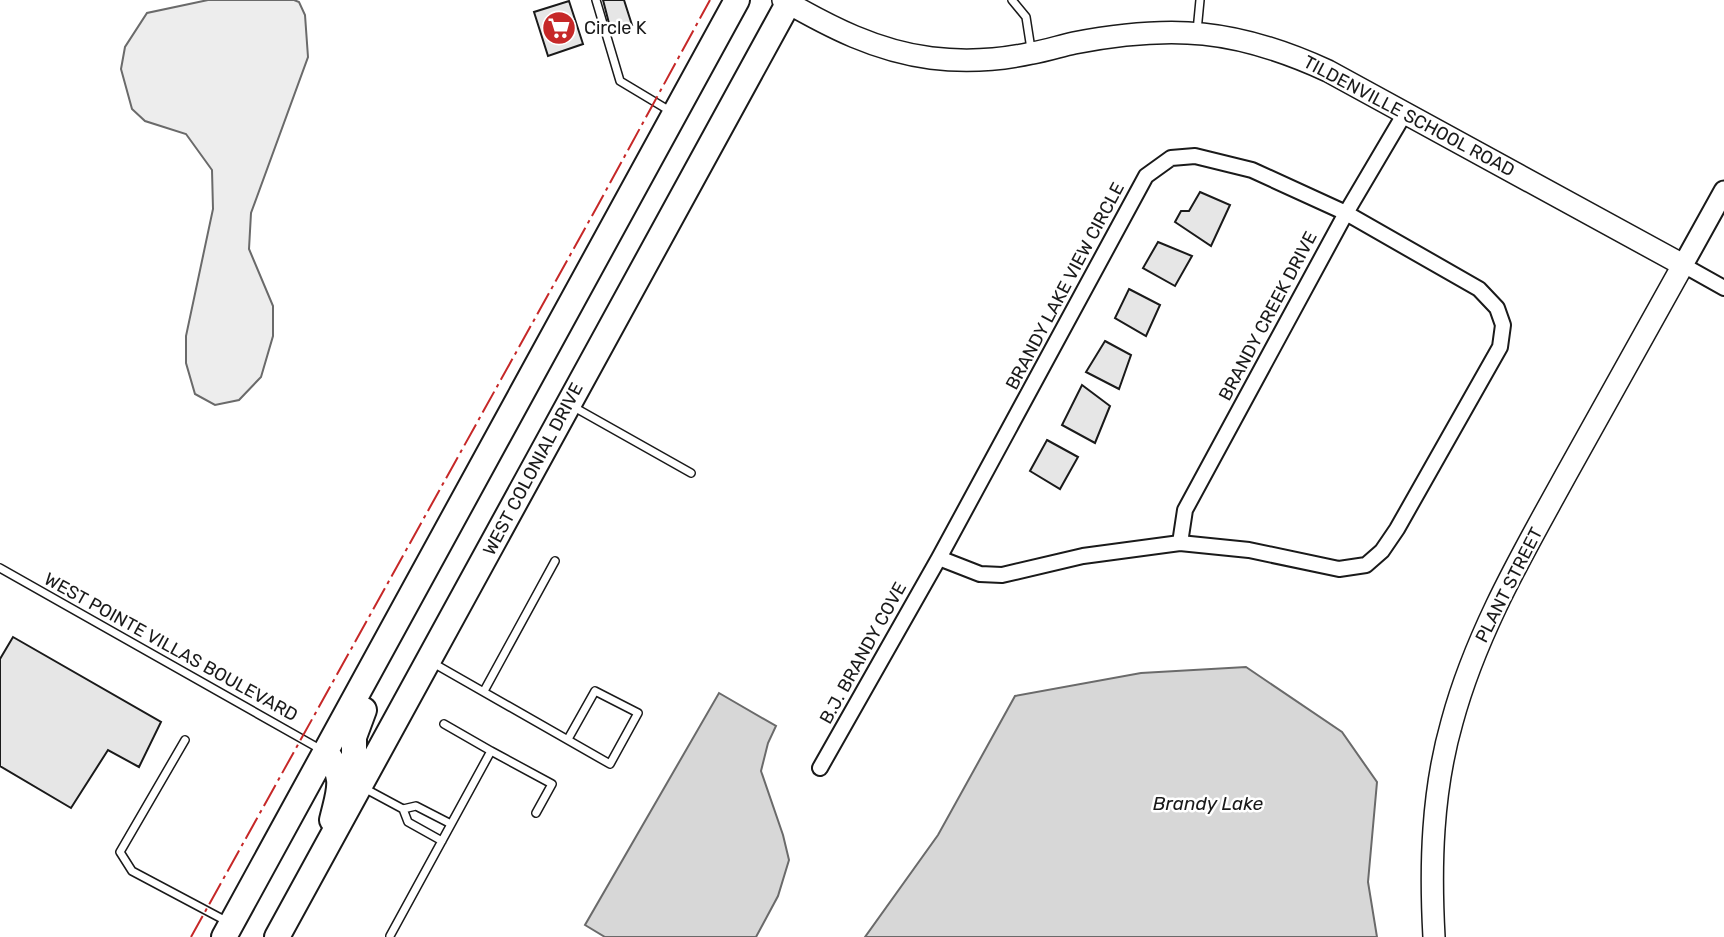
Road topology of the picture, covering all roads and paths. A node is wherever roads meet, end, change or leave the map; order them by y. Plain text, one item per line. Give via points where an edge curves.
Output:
1 (596, 0) edge
2 (737, 0) edge
3 (1012, 0) edge
4 (1200, 0) edge
5 (787, 1) edge
6 (1197, 32) junction
7 (1032, 54) junction
8 (1405, 113) junction
9 (675, 114) junction
10 (1724, 191) edge
11 (1346, 213) junction
12 (1683, 265) junction
13 (1724, 288) edge
14 (568, 404) junction
15 (691, 474) dead end
16 (1180, 543) junction
17 (939, 558) junction
18 (555, 561) dead end
19 (0, 568) edge
20 (397, 624) junction
21 (430, 661) junction
22 (484, 691) junction
23 (444, 724) dead end
24 (568, 739) junction
25 (186, 740) dead end
26 (491, 751) junction
27 (327, 753) junction
28 (820, 768) dead end
29 (360, 785) junction
30 (403, 809) junction
31 (536, 813) dead end
32 (451, 824) junction
33 (442, 841) junction
34 (326, 848) junction
35 (228, 930) edge
36 (390, 936) edge
37 (277, 937) edge
38 (1434, 937) edge

1 - 9 lane via 620,82
2 - 9 highway
3 - 7 lane via 1026,17
4 - 6 lane
5 - 7 main road, TILDENVILLE SCHOOL ROAD via 853,38 902,53 958,59
5 - 14 highway, WEST COLONIAL DRIVE
6 - 7 main road, TILDENVILLE SCHOOL ROAD via 1121,35
6 - 8 main road, TILDENVILLE SCHOOL ROAD via 1257,42 1291,54
8 - 11 street, BRANDY CREEK DRIVE
8 - 12 main road, TILDENVILLE SCHOOL ROAD
9 - 20 highway
10 - 12 street
11 - 16 street, BRANDY CREEK DRIVE via 1185,510
11 - 16 street, BRANDY LAKE VIEW CIRCLE via 1479,289 1500,316 1500,347 1397,528 1366,565 1339,569 1248,550
11 - 17 street, BRANDY LAKE VIEW CIRCLE via 1252,170 1195,156 1171,158 1146,176
12 - 13 street, TILDENVILLE SCHOOL ROAD
12 - 38 main road, PLANT STREET via 1522,554 1464,681 1437,796 1431,879
14 - 15 lane
14 - 21 highway, WEST COLONIAL DRIVE
16 - 17 street, BRANDY LAKE VIEW CIRCLE via 1083,556 1002,575 980,574
17 - 28 street, B.J. BRANDY COVE
18 - 22 lane
19 - 27 lane, WEST POINTE VILLAS BOULEVARD
20 - 27 highway
20 - 29 highway via 354,737
21 - 22 lane
21 - 29 highway, WEST COLONIAL DRIVE
22 - 24 lane
23 - 26 lane
24 - 24 lane via 610,764 638,713 595,691
25 - 35 lane via 120,852 132,871
26 - 31 lane via 552,784
26 - 32 lane
27 - 34 highway via 338,768 340,786
27 - 35 highway
29 - 30 lane
29 - 34 highway, WEST COLONIAL DRIVE
30 - 32 lane via 416,806
30 - 33 lane via 408,822
32 - 33 lane
33 - 36 lane
34 - 37 highway, WEST COLONIAL DRIVE

